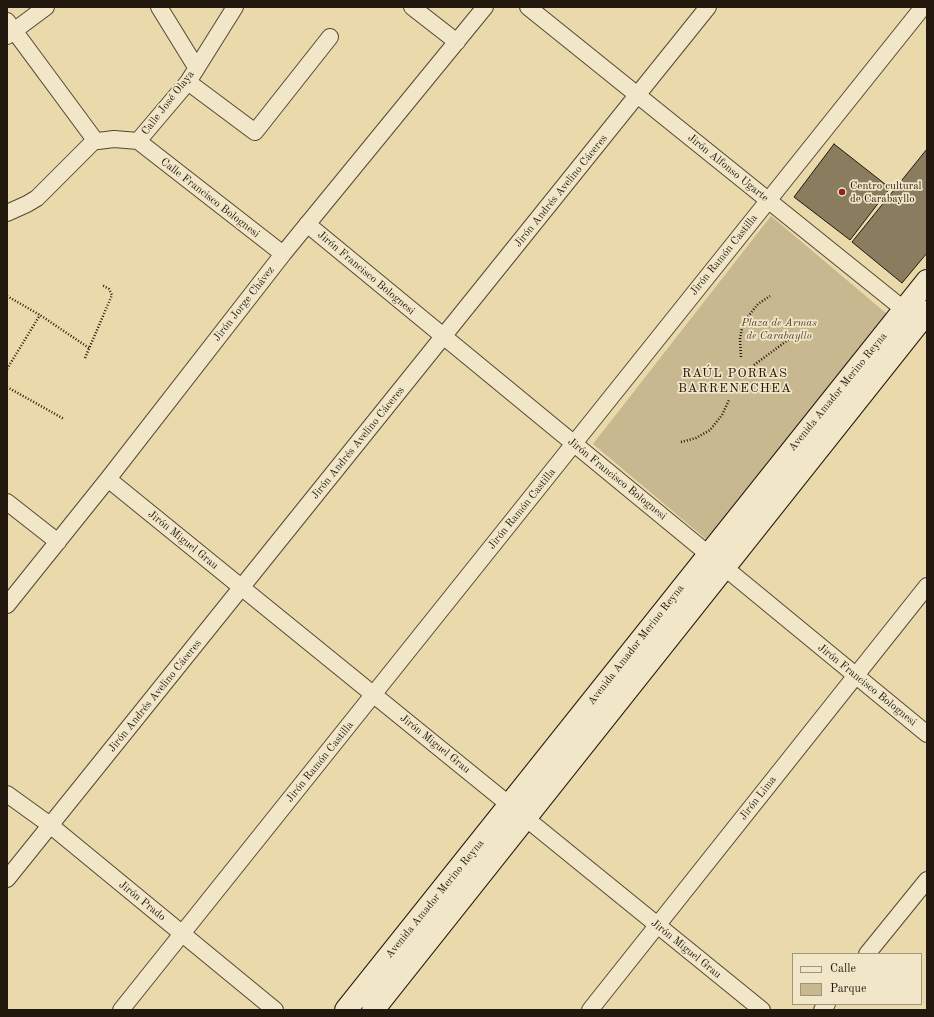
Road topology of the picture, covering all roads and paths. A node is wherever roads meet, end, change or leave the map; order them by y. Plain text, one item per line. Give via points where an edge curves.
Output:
1 (46, 7) edge
2 (159, 7) edge
3 (235, 7) edge
4 (412, 7) edge
5 (485, 7) edge
6 (528, 7) edge
7 (708, 7) edge
8 (923, 7) edge
9 (9, 29) edge
10 (330, 37) dead end
11 (457, 42) junction
12 (196, 67) junction
13 (188, 82) junction
14 (638, 95) junction
15 (95, 140) junction
16 (138, 141) junction
17 (768, 200) junction
18 (7, 213) edge
19 (307, 224) junction
20 (282, 254) junction
21 (927, 281) edge
22 (102, 285) dead end
23 (7, 296) edge
24 (770, 296) dead end
25 (40, 315) junction
26 (919, 318) edge
27 (796, 334) dead end
28 (443, 337) junction
29 (89, 348) junction
30 (741, 357) dead end
31 (85, 358) dead end
32 (754, 365) dead end
33 (7, 369) edge
34 (7, 387) edge
35 (729, 400) dead end
36 (64, 419) dead end
37 (681, 442) dead end
38 (574, 444) junction
39 (108, 479) junction
40 (7, 502) edge
41 (58, 542) junction
42 (717, 561) junction
43 (927, 586) edge
44 (242, 588) junction
45 (7, 605) edge
46 (856, 675) junction
47 (373, 694) junction
48 (927, 734) edge
49 (7, 794) edge
50 (517, 812) junction
51 (50, 825) junction
52 (7, 879) edge
53 (927, 880) edge
54 (658, 925) junction
55 (182, 934) junction
56 (869, 953) edge
57 (121, 1010) edge
58 (275, 1010) edge
59 (346, 1010) edge
60 (373, 1010) edge
61 (590, 1010) edge
62 (762, 1010) edge

1 - 9 street
2 - 12 street
3 - 12 street, Calle José Olaya
4 - 11 street
5 - 11 street, Jirón Jorge Chávez
6 - 14 street, Jirón Alfonso Ugarte
7 - 14 street, Jirón Andrés Avelino Cáceres
8 - 17 street, Jirón Ramón Castilla
9 - 15 street
10 - 13 street via 255,132
11 - 19 street, Jirón Jorge Chávez
12 - 13 street, Calle José Olaya
13 - 16 street, Calle José Olaya
14 - 17 street, Jirón Alfonso Ugarte
14 - 28 street, Jirón Andrés Avelino Cáceres
15 - 16 street, Calle José Olaya
15 - 18 street via 37,198
16 - 20 street, Calle Francisco Bolognesi
17 - 26 street, Jirón Alfonso Ugarte
17 - 38 street, Jirón Ramón Castilla
19 - 20 street, Jirón Jorge Chávez
19 - 28 street, Jirón Francisco Bolognesi
20 - 39 street, Jirón Jorge Chávez
21 - 26 street, Avenida Amador Merino Reyna
22 - 29 path via 109,289 112,295
23 - 25 path
24 - 30 path via 758,304 746,319 740,339
25 - 29 path
25 - 33 path
26 - 42 street, Avenida Amador Merino Reyna
27 - 32 path
28 - 38 street, Jirón Francisco Bolognesi
28 - 44 street, Jirón Andrés Avelino Cáceres
29 - 31 path
34 - 36 path
35 - 37 path via 722,415 710,430 696,438
38 - 42 street, Jirón Francisco Bolognesi
38 - 47 street, Jirón Ramón Castilla
39 - 41 street, Jirón Jorge Chávez
39 - 44 street, Jirón Miguel Grau
40 - 41 street
41 - 45 street, Jirón Jorge Chávez
42 - 46 street, Jirón Francisco Bolognesi
42 - 50 street, Avenida Amador Merino Reyna
43 - 46 street, Jirón Lima
44 - 47 street, Jirón Miguel Grau
44 - 51 street, Jirón Andrés Avelino Cáceres
46 - 48 street, Jirón Francisco Bolognesi
46 - 54 street, Jirón Lima
47 - 50 street, Jirón Miguel Grau
47 - 55 street, Jirón Ramón Castilla
49 - 51 street, Jirón Prado
50 - 54 street, Jirón Miguel Grau
50 - 59 street, Avenida Amador Merino Reyna
50 - 60 street, Avenida Amador Merino Reyna
51 - 52 street, Jirón Andrés Avelino Cáceres
51 - 55 street, Jirón Prado
53 - 56 street
54 - 61 street, Jirón Lima
54 - 62 street, Jirón Miguel Grau
55 - 57 street, Jirón Ramón Castilla
55 - 58 street, Jirón Prado

